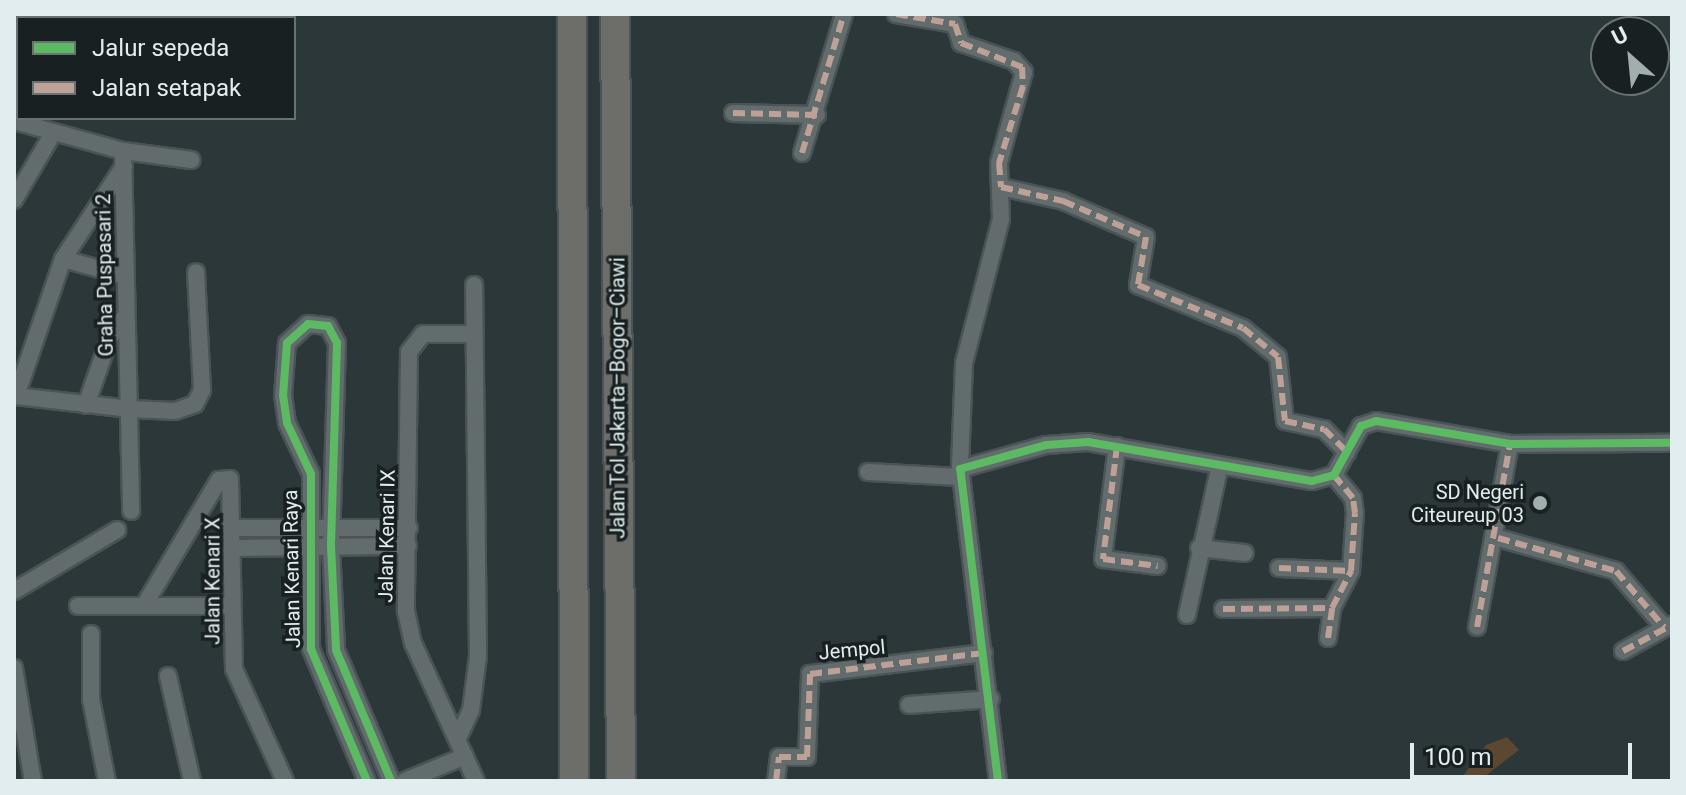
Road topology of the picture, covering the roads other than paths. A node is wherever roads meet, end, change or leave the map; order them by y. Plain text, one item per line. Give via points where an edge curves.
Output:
1 (572, 14) edge
2 (615, 14) edge
3 (844, 14) edge
4 (896, 14) edge
5 (733, 113) dead end
6 (817, 115) junction
7 (14, 121) edge
8 (44, 128) edge
9 (802, 153) dead end
10 (124, 158) junction
11 (191, 160) dead end
12 (1001, 187) junction
13 (14, 198) edge
14 (63, 259) junction
15 (196, 272) dead end
16 (122, 275) junction
17 (474, 285) dead end
18 (124, 318) junction
19 (474, 334) junction
20 (86, 405) junction
21 (130, 409) junction
22 (1672, 443) edge
23 (1510, 444) junction
24 (1117, 446) junction
25 (1347, 452) junction
26 (1219, 469) junction
27 (868, 472) dead end
28 (960, 473) junction
29 (1334, 475) junction
30 (131, 511) dead end
31 (331, 527) junction
32 (234, 528) junction
33 (311, 528) junction
34 (409, 528) junction
35 (117, 530) dead end
36 (1498, 538) junction
37 (331, 546) junction
38 (408, 546) junction
39 (311, 547) junction
40 (234, 548) junction
41 (1199, 548) junction
42 (1245, 553) dead end
43 (1158, 566) dead end
44 (1279, 568) dead end
45 (1351, 571) junction
46 (14, 591) edge
47 (145, 604) junction
48 (78, 606) dead end
49 (229, 606) junction
50 (1332, 608) junction
51 (1223, 609) dead end
52 (1187, 615) dead end
53 (1668, 626) edge
54 (1477, 627) dead end
55 (91, 634) dead end
56 (1328, 638) dead end
57 (1623, 651) dead end
58 (984, 653) junction
59 (14, 668) edge
60 (168, 676) dead end
61 (991, 699) junction
62 (909, 705) dead end
63 (14, 735) edge
64 (458, 738) junction
65 (465, 756) junction
66 (23, 758) junction
67 (24, 781) edge
68 (33, 781) edge
69 (107, 781) edge
70 (192, 781) edge
71 (285, 781) edge
72 (367, 781) edge
73 (391, 781) edge
74 (405, 781) edge
75 (476, 781) edge
76 (574, 781) edge
77 (621, 781) edge
78 (776, 781) edge
79 (998, 781) edge

1 - 76 highway
2 - 77 highway, Jalan Tol Jakarta–Bogor–Ciawi
3 - 6 street
4 - 12 street via 955,24 961,43 1022,67 1023,86 999,163
5 - 6 street
6 - 9 street
7 - 8 street
8 - 10 street
8 - 13 street
10 - 11 street
10 - 14 street
10 - 16 street, Graha Puspasari 2
12 - 25 street via 1063,201 1146,237 1138,285 1243,328 1278,357 1285,421 1324,429
12 - 28 street via 1001,219 964,363
14 - 16 street
14 - 20 street via 15,393 23,399
15 - 21 street via 200,398 175,411
16 - 18 street, Graha Puspasari 2
17 - 19 street
18 - 20 street
18 - 21 street, Graha Puspasari 2
19 - 34 street, Jalan Kenari IX via 437,332 411,344
19 - 64 street via 478,656 471,710
20 - 21 street
21 - 30 street, Graha Puspasari 2
22 - 23 street
23 - 25 street via 1376,421 1361,426
23 - 36 street
24 - 26 street
24 - 28 street via 1064,442
24 - 43 street via 1103,559
25 - 29 street
26 - 29 street via 1300,481
26 - 41 street
27 - 28 street
28 - 58 street
29 - 45 street via 1355,503
31 - 33 street
31 - 33 street, Jalan Kenari Raya via 337,343 328,326 308,324 287,343 283,396 287,423 311,474
31 - 34 street
31 - 37 street, Jalan Kenari Raya
32 - 33 street
32 - 40 street, Jalan Kenari X
32 - 47 street, Jalan Kenari X via 232,483 219,480
33 - 39 street, Jalan Kenari Raya
34 - 38 street, Jalan Kenari IX
35 - 46 street via 31,586
36 - 53 street via 1616,571
36 - 54 street
37 - 38 street
37 - 39 street
37 - 73 street, Jalan Kenari Raya via 336,650
38 - 64 street, Jalan Kenari IX via 408,626
39 - 40 street
39 - 72 street, Jalan Kenari Raya via 311,649
40 - 49 street, Jalan Kenari X
41 - 42 street
41 - 52 street
44 - 45 street
45 - 50 street
47 - 48 street
47 - 49 street
49 - 71 street, Jalan Kenari X via 234,669
50 - 51 street
50 - 56 street
53 - 57 street
55 - 69 street via 91,699
58 - 61 street
58 - 78 street, Jempol via 810,674 807,757 779,757
59 - 66 street
60 - 70 street
61 - 62 street
61 - 79 street
63 - 66 street
64 - 65 street, Jalan Kenari IX
65 - 74 street
65 - 75 street, Jalan Kenari IX
66 - 67 street
66 - 68 street

